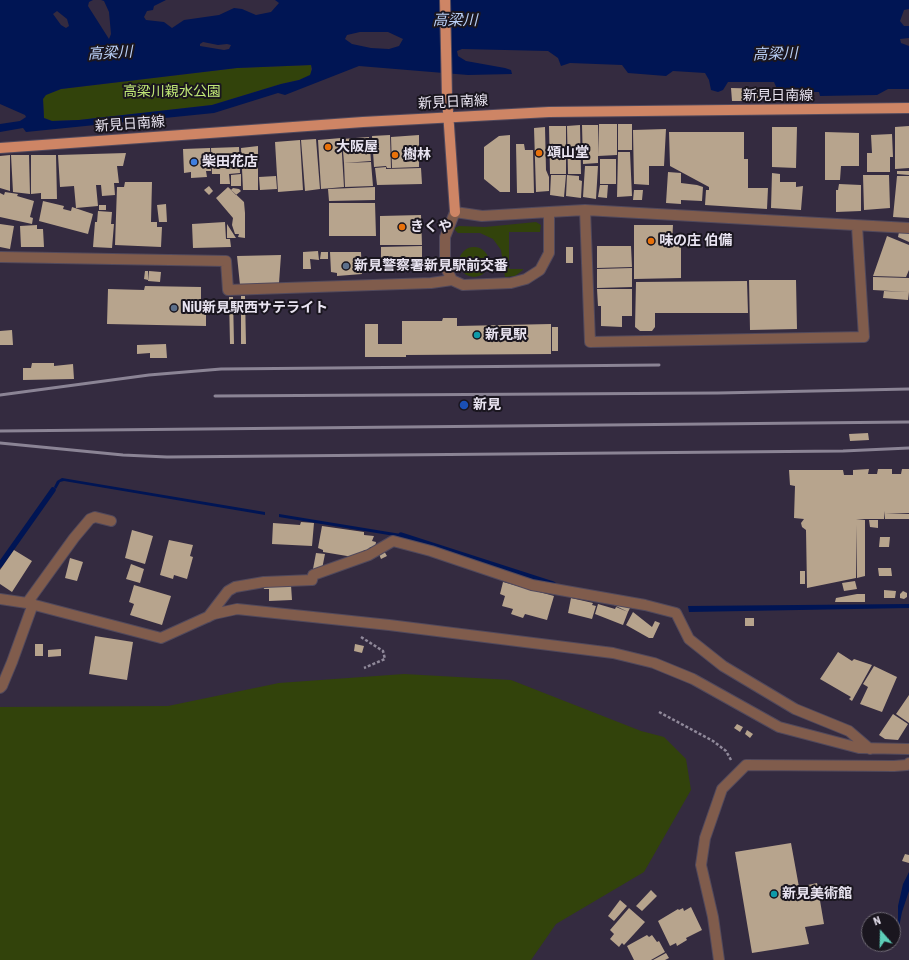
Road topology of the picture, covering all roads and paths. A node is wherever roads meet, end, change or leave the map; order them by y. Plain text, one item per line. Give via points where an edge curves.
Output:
1 (445, 0) edge
2 (909, 108) edge
3 (448, 118) junction
4 (0, 148) edge
5 (585, 210) junction
6 (455, 212) junction
7 (549, 212) junction
8 (857, 226) junction
9 (909, 228) edge
10 (0, 257) edge
11 (452, 280) junction
12 (111, 521) dead end
13 (0, 599) edge
14 (30, 603) junction
15 (208, 617) junction
16 (344, 620) junction
17 (364, 668) dead end
18 (0, 688) edge
19 (659, 712) dead end
20 (870, 749) junction
21 (909, 749) edge
22 (909, 763) edge
23 (738, 773) junction
24 (719, 960) edge

1 - 3 main road
2 - 3 main road, 新見日南線 via 549,112
3 - 4 main road, 新見日南線
3 - 6 main road
5 - 7 street
5 - 8 street
5 - 8 street via 590,342 864,337
6 - 7 street via 482,216
6 - 11 street via 445,237 445,266
7 - 11 street via 549,253 540,270 526,279 511,283 463,285
8 - 9 street
10 - 11 street via 226,261 228,290 431,283
12 - 14 street via 95,517 90,519
13 - 14 street
14 - 15 street via 161,638
14 - 18 street via 12,662
15 - 16 street via 237,609
15 - 20 street via 228,591 235,587 264,582 312,580 313,574 370,555 393,541 431,550 532,585 676,613 689,639 723,666 795,709 849,731
16 - 17 path via 346,629 383,651 385,659
16 - 20 street via 613,653 654,663 693,679 779,727 852,747
19 - 23 path via 713,741 726,752
20 - 21 street
22 - 23 street via 894,766 746,764
23 - 24 street via 722,789 705,838 701,865 713,917

